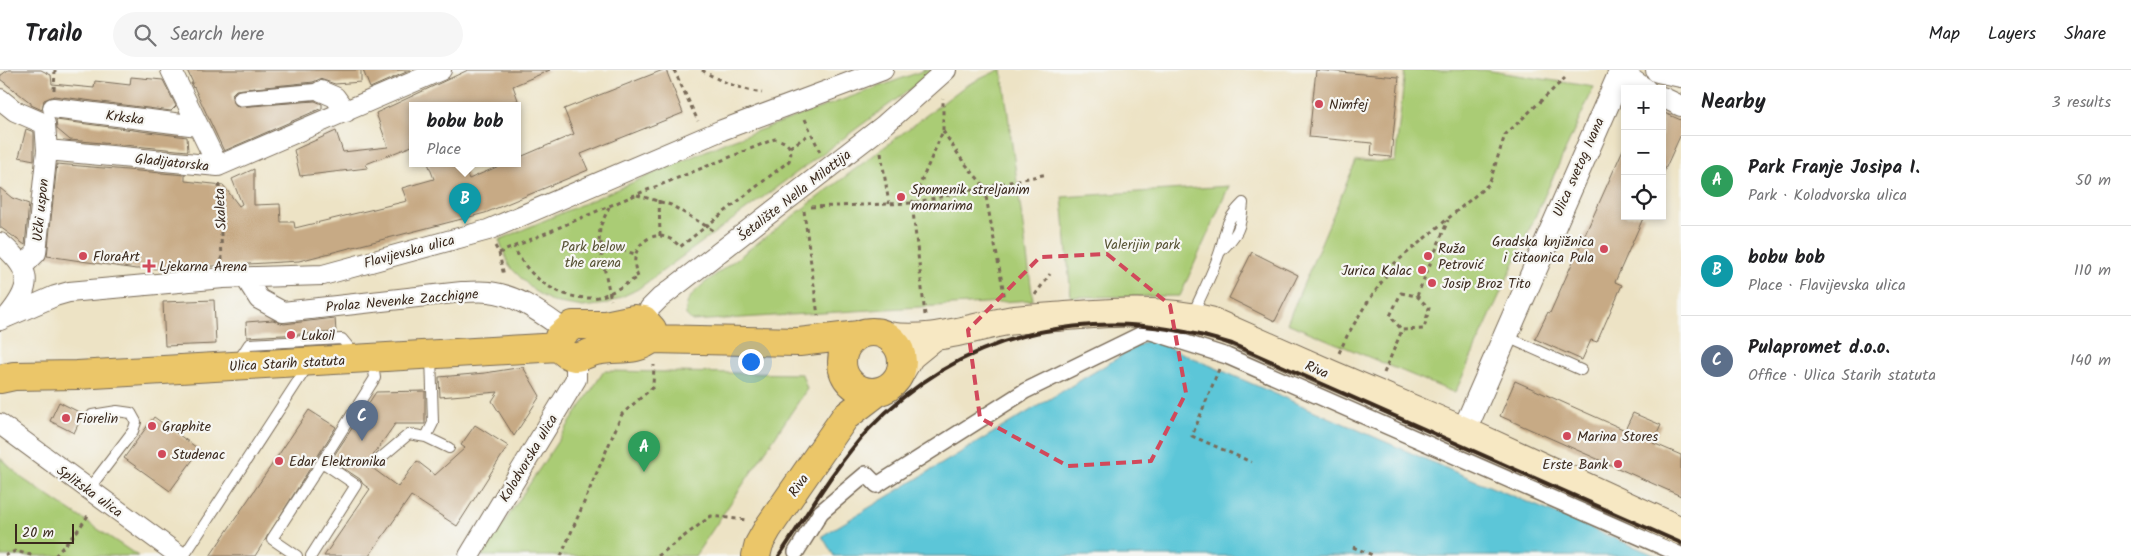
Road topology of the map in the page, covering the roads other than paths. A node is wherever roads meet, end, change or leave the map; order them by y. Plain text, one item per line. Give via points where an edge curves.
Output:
1 (171, 70) edge
2 (441, 70) edge
3 (883, 70) edge
4 (946, 70) edge
5 (1623, 70) edge
6 (1658, 70) edge
7 (1681, 76) edge
8 (1640, 85) edge
9 (321, 91) joint
10 (241, 98) dead end
11 (0, 99) edge
12 (1666, 99) edge
13 (1681, 106) edge
14 (53, 108) dead end
15 (346, 112) junction
16 (198, 126) junction
17 (47, 150) junction
18 (218, 166) junction
19 (0, 243) edge
20 (1220, 252) dead end
21 (23, 266) junction
22 (245, 277) junction
23 (1192, 316) junction
24 (3, 318) edge
25 (929, 327) junction
26 (859, 335) junction
27 (888, 336) junction
28 (1507, 337) junction
29 (650, 340) junction
30 (799, 342) junction
31 (567, 345) junction
32 (431, 354) junction
33 (365, 358) junction
34 (310, 362) junction
35 (235, 366) junction
36 (1581, 370) dead end
37 (901, 371) junction
38 (845, 373) junction
39 (5, 376) edge
40 (879, 391) junction
41 (92, 415) dead end
42 (845, 417) junction
43 (0, 424) edge
44 (1464, 431) junction
45 (426, 437) junction
46 (449, 448) dead end
47 (377, 461) dead end
48 (322, 462) junction
49 (95, 495) junction
50 (1681, 531) edge
51 (796, 552) dead end
52 (1681, 555) edge
53 (182, 556) edge
54 (298, 556) edge
55 (311, 556) edge
56 (469, 556) edge
57 (756, 556) edge

1 - 16 street
2 - 15 street, Gladijatorska
3 - 22 street, Flavijevska ulica via 705,137 488,230 324,274
4 - 29 street, Šetalište Nella Milottija via 828,170 660,298 650,308
5 - 8 street
5 - 28 street, Ulica svetog Ivana via 1525,288
6 - 7 street
9 - 10 street
9 - 15 street via 335,97
11 - 17 street, Učki uspon via 15,111 45,124
12 - 13 street
14 - 16 street, Krkska
15 - 18 street, Gladijatorska
16 - 18 street
17 - 18 street, Gladijatorska
17 - 21 street, Učki uspon via 36,253
19 - 21 street
20 - 23 lane
21 - 24 street via 26,278 24,291 17,305
22 - 24 street, Flavijevska ulica via 69,292
22 - 31 street, Prolaz Nevenke Zacchigne via 259,299 283,312 462,292 508,296
23 - 25 main road, Riva via 1128,311
23 - 44 main road, Riva
25 - 27 main road, Riva via 907,339
25 - 37 main road, Riva
26 - 27 main road via 879,332
26 - 30 main road, Ulica Starih statuta
26 - 38 main road via 846,349 843,358
27 - 37 main road via 900,352
28 - 36 lane
28 - 44 street, Ulica svetog Ivana
29 - 30 main road, Ulica Starih statuta
29 - 31 main road, Ulica Starih statuta via 644,346 631,349 598,350
30 - 38 main road, Ulica Starih statuta via 821,349 836,359
31 - 32 main road, Ulica Starih statuta
31 - 56 street, Kolodvorska ulica via 576,378
32 - 33 main road, Ulica Starih statuta
32 - 45 lane via 432,423
33 - 34 main road, Ulica Starih statuta
33 - 35 lane via 342,339 249,344
33 - 48 lane via 375,378
34 - 35 main road, Ulica Starih statuta
34 - 53 lane
35 - 39 main road, Ulica Starih statuta
37 - 40 main road via 892,384
38 - 40 main road via 861,389
38 - 42 main road, Riva via 850,389
40 - 42 main road, Riva
41 - 49 lane via 117,411 131,414 136,422
42 - 57 main road, Riva via 768,528
43 - 49 street, Splitska ulica
44 - 50 main road, Riva
45 - 46 lane
45 - 47 lane via 409,434
48 - 54 lane via 272,539
48 - 55 lane via 356,486
49 - 53 street, Splitska ulica
51 - 52 street via 821,512 866,474 876,485 1025,391 1148,330 1227,356

